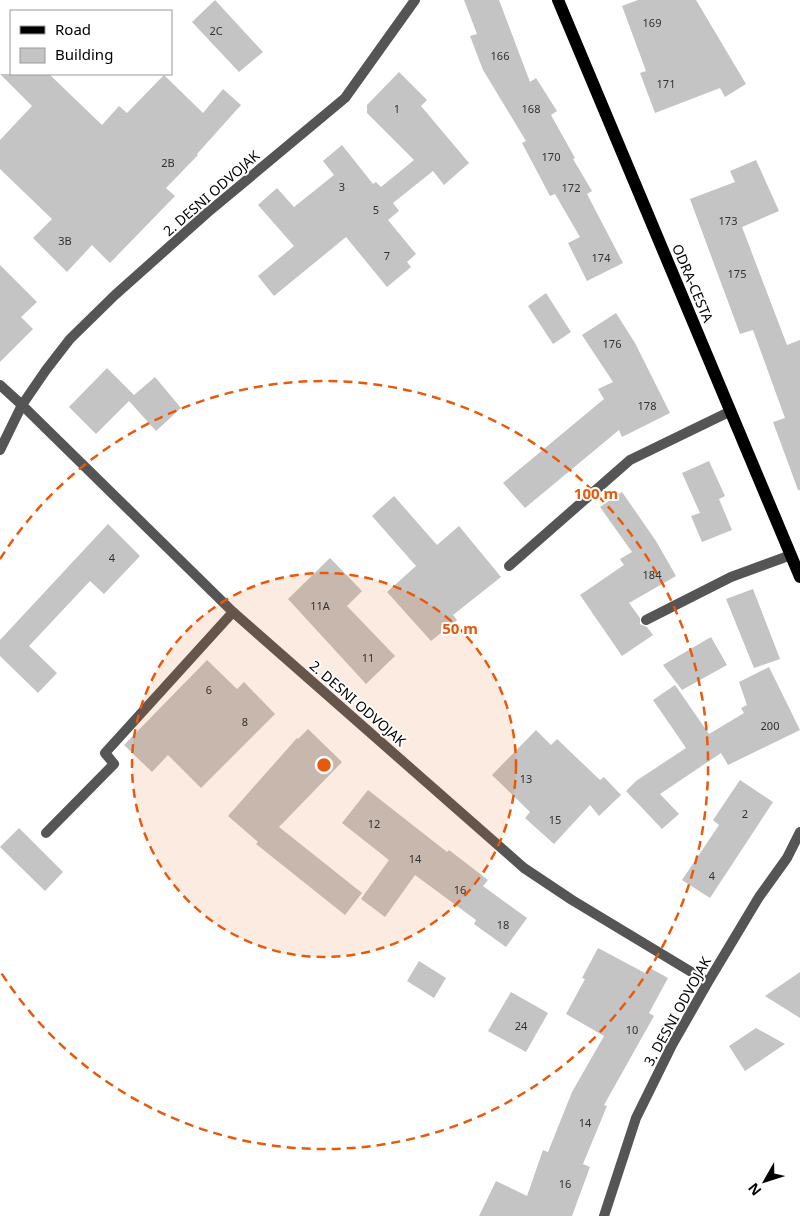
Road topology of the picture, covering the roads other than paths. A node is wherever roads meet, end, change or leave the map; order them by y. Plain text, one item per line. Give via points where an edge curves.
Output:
1 (415, 0) edge
2 (558, 0) edge
3 (0, 385) edge
4 (22, 405) junction
5 (730, 411) junction
6 (0, 450) edge
7 (791, 555) junction
8 (509, 566) dead end
9 (800, 576) edge
10 (232, 612) junction
11 (646, 620) dead end
12 (800, 832) edge
13 (46, 833) dead end
14 (708, 982) junction
15 (604, 1216) edge

1 - 4 street, 2. DESNI ODVOJAK via 345,98 115,295 70,339
2 - 5 main road, ODRA-CESTA
3 - 4 street
4 - 6 street, 2. DESNI ODVOJAK
4 - 10 street, 2. DESNI ODVOJAK
5 - 7 main road, ODRA-CESTA
5 - 8 street via 630,460
7 - 9 main road, ODRA-CESTA
7 - 11 street via 731,577
10 - 13 street via 105,753 114,764
10 - 14 street, 2. DESNI ODVOJAK via 524,868
12 - 14 street, 3. DESNI ODVOJAK
14 - 15 street, 3. DESNI ODVOJAK via 636,1118

